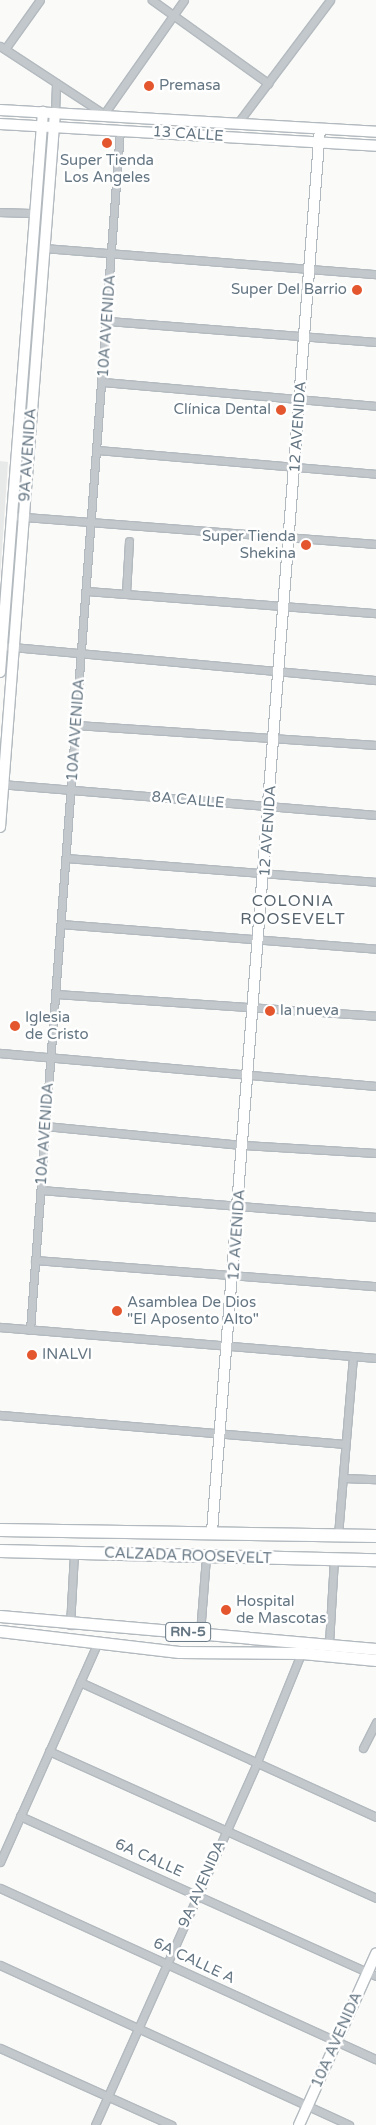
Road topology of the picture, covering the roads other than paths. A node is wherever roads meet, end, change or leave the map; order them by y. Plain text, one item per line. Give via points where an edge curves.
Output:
1 (40, 0) edge
2 (152, 0) edge
3 (184, 0) edge
4 (330, 0) edge
5 (173, 15) junction
6 (3, 47) edge
7 (56, 83) junction
8 (268, 83) junction
9 (0, 110) edge
10 (43, 112) junction
11 (55, 113) junction
12 (104, 114) junction
13 (0, 124) edge
14 (237, 124) junction
15 (42, 126) junction
16 (54, 126) junction
17 (320, 129) junction
18 (120, 130) junction
19 (376, 132) edge
20 (319, 143) junction
21 (376, 146) edge
22 (0, 212) edge
23 (35, 213) junction
24 (44, 248) junction
25 (113, 254) junction
26 (310, 269) junction
27 (376, 274) edge
28 (108, 321) junction
29 (305, 336) junction
30 (376, 342) edge
31 (103, 382) junction
32 (300, 399) junction
33 (376, 406) edge
34 (98, 450) junction
35 (295, 466) junction
36 (20, 474) junction
37 (376, 474) edge
38 (12, 516) junction
39 (23, 517) junction
40 (92, 522) junction
41 (290, 537) junction
42 (129, 541) dead end
43 (376, 544) edge
44 (87, 590) junction
45 (126, 593) junction
46 (284, 606) junction
47 (376, 613) edge
48 (2, 646) junction
49 (13, 647) junction
50 (82, 653) junction
51 (280, 671) junction
52 (0, 672) edge
53 (376, 680) edge
54 (5, 700) edge
55 (76, 725) junction
56 (274, 738) junction
57 (376, 744) edge
58 (2, 784) edge
59 (72, 790) junction
60 (269, 807) junction
61 (376, 815) edge
62 (0, 827) edge
63 (66, 858) junction
64 (264, 873) junction
65 (376, 882) edge
66 (61, 924) junction
67 (259, 940) junction
68 (376, 949) edge
69 (56, 994) junction
70 (254, 1008) junction
71 (376, 1016) edge
72 (0, 1053) edge
73 (51, 1058) junction
74 (249, 1075) junction
75 (376, 1086) edge
76 (46, 1126) junction
77 (244, 1145) junction
78 (376, 1153) edge
79 (41, 1190) junction
80 (239, 1207) junction
81 (376, 1217) edge
82 (35, 1260) junction
83 (234, 1275) junction
84 (376, 1286) edge
85 (0, 1327) edge
86 (30, 1330) junction
87 (228, 1345) junction
88 (353, 1356) junction
89 (376, 1358) edge
90 (0, 1415) edge
91 (222, 1431) junction
92 (346, 1444) junction
93 (343, 1478) junction
94 (376, 1479) edge
95 (0, 1530) edge
96 (212, 1532) junction
97 (338, 1535) junction
98 (376, 1536) edge
99 (0, 1551) edge
100 (74, 1553) junction
101 (206, 1557) junction
102 (334, 1559) junction
103 (376, 1560) edge
104 (0, 1616) edge
105 (70, 1624) junction
106 (0, 1631) edge
107 (200, 1633) junction
108 (301, 1640) junction
109 (329, 1643) junction
110 (97, 1644) junction
111 (376, 1649) edge
112 (302, 1653) junction
113 (376, 1660) edge
114 (80, 1682) junction
115 (376, 1722) edge
116 (363, 1748) dead end
117 (49, 1751) junction
118 (257, 1762) junction
119 (20, 1816) junction
120 (376, 1817) edge
121 (226, 1830) junction
122 (0, 1862) edge
123 (0, 1888) edge
124 (197, 1895) junction
125 (376, 1898) edge
126 (376, 1954) edge
127 (167, 1963) junction
128 (0, 1966) edge
129 (372, 1974) edge
130 (138, 2028) junction
131 (337, 2041) junction
132 (0, 2048) edge
133 (376, 2059) edge
134 (107, 2096) junction
135 (307, 2106) junction
136 (95, 2125) edge
137 (170, 2125) edge
138 (299, 2125) edge
139 (349, 2125) edge

1 - 6 street
2 - 5 street
3 - 5 street
4 - 8 street
5 - 8 street
5 - 12 street
6 - 7 street
7 - 11 street, 9A AVENIDA
7 - 12 street
8 - 14 street
9 - 10 main road, 13 CALLE
10 - 11 main road, 13 CALLE
10 - 15 main road, 9A AVENIDA
11 - 12 main road, 13 CALLE
11 - 16 main road, 9A AVENIDA
12 - 14 main road, 13 CALLE
13 - 15 main road, 13 CALLE
14 - 17 main road, 13 CALLE
15 - 16 main road, 13 CALLE
15 - 23 main road, 9A AVENIDA
16 - 18 main road, 13 CALLE
16 - 24 main road, 9A AVENIDA
17 - 19 main road, 13 CALLE
17 - 20 main road, 12 AVENIDA
18 - 20 main road, 13 CALLE
18 - 25 street, 10A AVENIDA
20 - 21 main road, 13 CALLE
20 - 26 main road, 12 AVENIDA
22 - 23 street
23 - 36 main road, 9A AVENIDA
24 - 25 street
24 - 36 main road, 9A AVENIDA
25 - 26 street
25 - 28 street, 10A AVENIDA
26 - 27 street
26 - 29 main road, 12 AVENIDA
28 - 29 street
28 - 31 street, 10A AVENIDA
29 - 30 street
29 - 32 main road, 12 AVENIDA
31 - 32 street
31 - 34 street, 10A AVENIDA
32 - 33 street
32 - 35 main road, 12 AVENIDA
34 - 35 street
34 - 40 street, 10A AVENIDA
35 - 37 street
35 - 41 main road, 12 AVENIDA
36 - 38 main road, 9A AVENIDA
36 - 39 main road, 9A AVENIDA
38 - 39 street
38 - 48 main road, 9A AVENIDA
39 - 40 street
39 - 49 main road, 9A AVENIDA
40 - 41 street
40 - 44 street, 10A AVENIDA
41 - 43 street
41 - 46 main road, 12 AVENIDA
42 - 45 street
44 - 45 street
44 - 50 street, 10A AVENIDA
45 - 46 street
46 - 47 street
46 - 51 main road, 12 AVENIDA
48 - 49 street
48 - 52 main road, 9A AVENIDA
49 - 50 street
49 - 54 main road, 9A AVENIDA
50 - 51 street
50 - 55 street, 10A AVENIDA
51 - 53 street
51 - 56 main road, 12 AVENIDA
54 - 58 main road, 9A AVENIDA
55 - 56 street
55 - 59 street, 10A AVENIDA
56 - 57 street
56 - 60 main road, 12 AVENIDA
58 - 59 street, 8A CALLE
58 - 62 main road, 9A AVENIDA
59 - 60 street, 8A CALLE
59 - 63 street, 10A AVENIDA
60 - 61 street, 8A CALLE
60 - 64 main road, 12 AVENIDA
63 - 64 street
63 - 66 street, 10A AVENIDA
64 - 65 street
64 - 67 main road, 12 AVENIDA
66 - 67 street
66 - 69 street, 10A AVENIDA
67 - 68 street
67 - 70 main road, 12 AVENIDA
69 - 70 street
69 - 73 street, 10A AVENIDA
70 - 71 street
70 - 74 main road, 12 AVENIDA
72 - 73 street
73 - 74 street
73 - 76 street, 10A AVENIDA
74 - 75 street
74 - 77 main road, 12 AVENIDA
76 - 77 street
76 - 79 street, 10A AVENIDA
77 - 78 street
77 - 80 main road, 12 AVENIDA
79 - 80 street
79 - 82 street, 10A AVENIDA
80 - 81 street
80 - 83 main road, 12 AVENIDA
82 - 83 street
82 - 86 street, 10A AVENIDA
83 - 84 street
83 - 87 main road, 12 AVENIDA
85 - 86 street
86 - 87 street
87 - 88 street
87 - 91 main road, 12 AVENIDA
88 - 89 street
88 - 92 street
90 - 91 street
91 - 92 street
91 - 96 main road, 12 AVENIDA
92 - 93 street
93 - 94 street
93 - 97 street
95 - 96 highway, CALZADA ROOSEVELT
96 - 97 highway, CALZADA ROOSEVELT
97 - 98 highway, CALZADA ROOSEVELT
99 - 100 highway, CALZADA ROOSEVELT
100 - 101 highway, CALZADA ROOSEVELT
100 - 105 street
101 - 102 highway, CALZADA ROOSEVELT
101 - 107 street
102 - 103 highway, CALZADA ROOSEVELT
102 - 109 street
104 - 105 main road, RN-5
105 - 107 main road, RN-5
106 - 110 main road, RN-5
107 - 108 main road, RN-5
108 - 109 main road, RN-5
108 - 112 street, 9A AVENIDA
109 - 111 main road, RN-5
110 - 112 main road, RN-5 via 178,1652
110 - 114 street
112 - 113 main road, RN-5
112 - 118 street, 9A AVENIDA
114 - 117 street
114 - 118 street
115 - 116 street
117 - 119 street
117 - 121 street
118 - 120 street
118 - 121 street, 9A AVENIDA
119 - 122 street
119 - 124 street, 6A CALLE
121 - 124 street, 9A AVENIDA
121 - 125 street
123 - 127 street, 6A CALLE A
124 - 127 street, 9A AVENIDA
124 - 129 street, 6A CALLE
126 - 129 main road, 10A AVENIDA
127 - 130 street, 9A AVENIDA
127 - 131 street, 6A CALLE A
128 - 130 street
129 - 131 main road, 10A AVENIDA
130 - 134 street, 9A AVENIDA
130 - 135 street
131 - 133 street, 6A CALLE A
131 - 135 main road, 10A AVENIDA
132 - 134 street
134 - 136 street, 9A AVENIDA
134 - 137 street
135 - 138 main road, 10A AVENIDA
135 - 139 street

